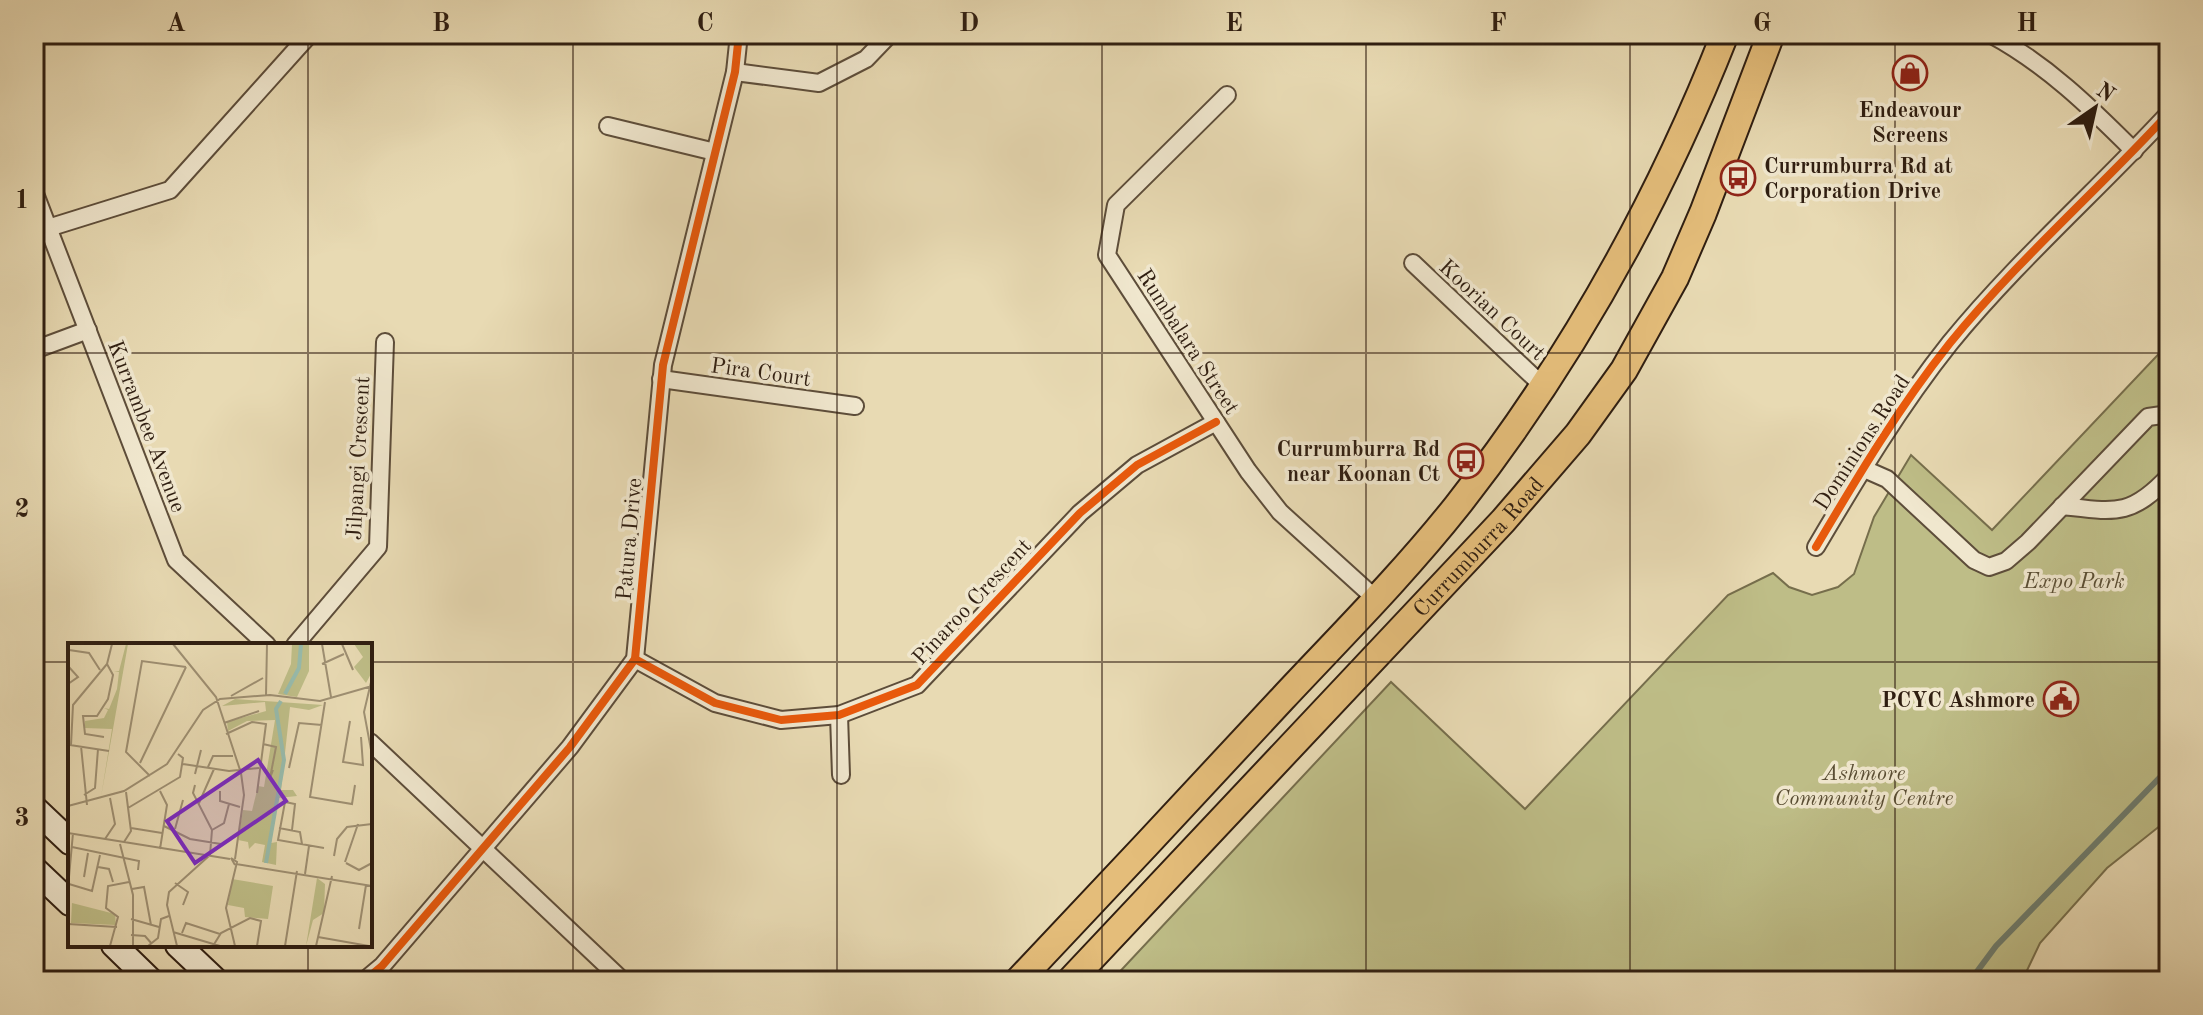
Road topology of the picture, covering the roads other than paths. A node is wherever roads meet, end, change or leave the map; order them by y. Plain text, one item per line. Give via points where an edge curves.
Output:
1 (310, 34) edge
2 (739, 34) edge
3 (890, 34) edge
4 (1725, 34) edge
5 (1771, 34) edge
6 (1990, 34) edge
7 (735, 72) junction
8 (1227, 95) dead end
9 (2169, 113) edge
10 (608, 126) dead end
11 (2134, 151) junction
12 (715, 152) junction
13 (34, 191) edge
14 (48, 228) junction
15 (1413, 263) dead end
16 (88, 330) junction
17 (385, 342) dead end
18 (34, 350) edge
19 (661, 379) junction
20 (1543, 386) junction
21 (855, 406) dead end
22 (2169, 414) edge
23 (1216, 422) junction
24 (1862, 468) junction
25 (2169, 476) edge
26 (2062, 506) junction
27 (1503, 521) junction
28 (1816, 547) dead end
29 (1377, 600) junction
30 (265, 643) edge
31 (297, 643) edge
32 (635, 659) junction
33 (839, 715) junction
34 (372, 744) edge
35 (841, 775) dead end
36 (34, 808) edge
37 (68, 840) edge
38 (483, 847) junction
39 (34, 869) edge
40 (68, 901) edge
41 (116, 947) edge
42 (180, 947) edge
43 (378, 974) edge
44 (151, 981) edge
45 (216, 981) edge
46 (364, 981) edge
47 (623, 981) edge
48 (1018, 981) edge
49 (1070, 981) edge

1 - 14 street via 170,190
2 - 7 street, Patura Drive
3 - 7 street via 866,59 819,83
4 - 20 main road, Currumburra Road via 1651,205 1599,300
5 - 27 main road, Currumburra Road via 1703,213 1645,336 1578,434
6 - 11 street via 2038,63
7 - 12 street, Patura Drive
8 - 23 street, Rumbalara Street via 1116,205 1107,255
9 - 11 street, Dominions Road
10 - 12 street
11 - 24 street, Dominions Road via 1952,341
12 - 19 street, Patura Drive
13 - 14 street, Kurrambee Avenue
14 - 16 street, Kurrambee Avenue
15 - 20 street, Koorian Court
16 - 18 street
16 - 30 street, Kurrambee Avenue via 176,560
17 - 31 street, Jilpangi Crescent via 378,547
19 - 21 street, Pira Court
19 - 32 street, Patura Drive
20 - 29 main road, Currumburra Road via 1457,505
22 - 26 street via 2148,417
23 - 29 street, Rumbalara Street via 1280,512
23 - 33 street, Pinaroo Crescent via 1137,465 1080,513 917,685
24 - 26 street via 1887,479 1974,560 1989,567 2006,561
24 - 28 street, Dominions Road
25 - 26 street via 2131,508
27 - 29 main road via 1400,601
27 - 49 main road, Currumburra Road
29 - 48 main road, Currumburra Road
32 - 33 street, Pinaroo Crescent via 715,703 781,720
32 - 38 street via 570,747
33 - 35 street
34 - 38 street
36 - 37 main road
38 - 43 street
38 - 47 street
39 - 40 main road
41 - 44 main road
42 - 45 main road
43 - 46 street

